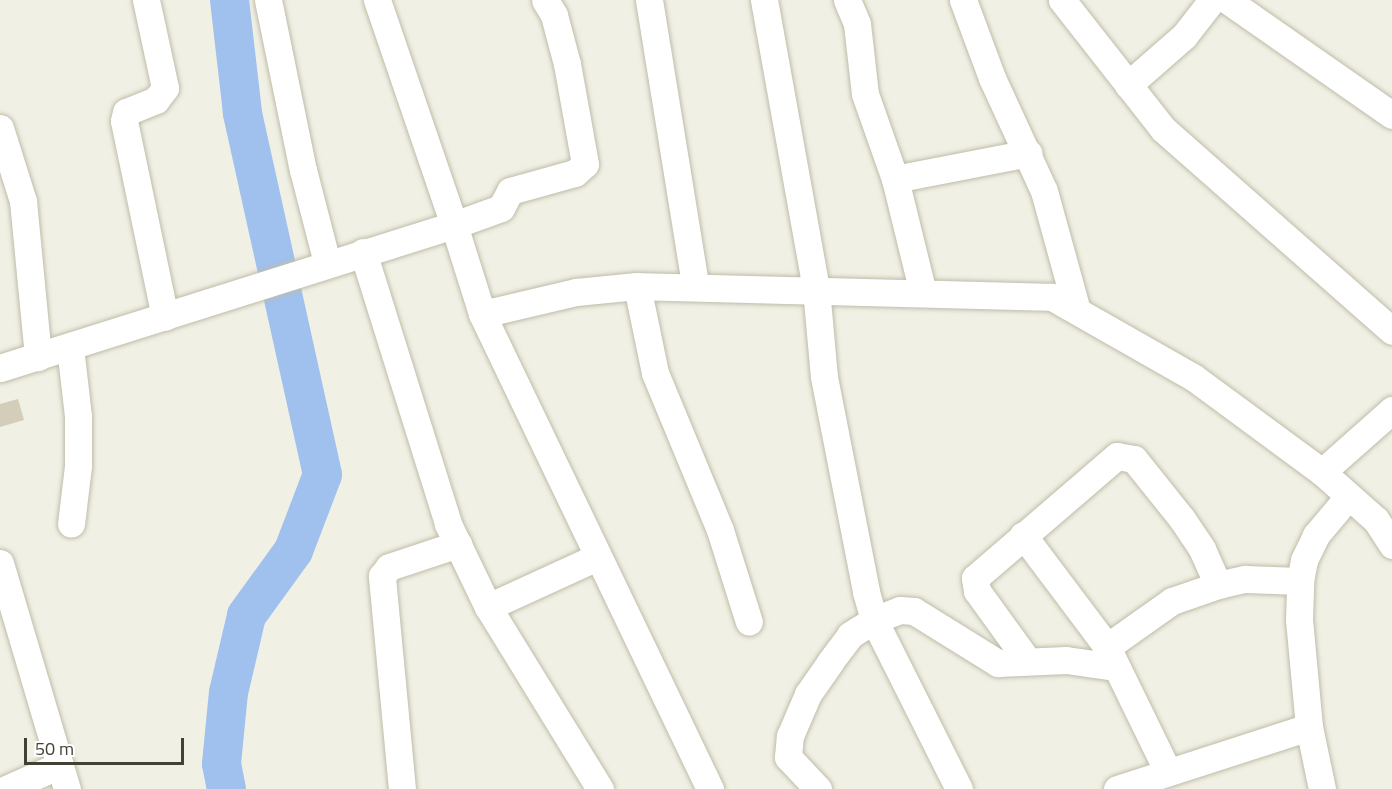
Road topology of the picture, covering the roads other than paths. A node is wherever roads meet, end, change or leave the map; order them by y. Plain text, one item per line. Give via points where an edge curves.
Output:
1 (146, 0) edge
2 (268, 0) edge
3 (377, 0) edge
4 (545, 0) edge
5 (649, 0) edge
6 (764, 0) edge
7 (847, 0) edge
8 (963, 0) edge
9 (1062, 0) edge
10 (1227, 0) edge
11 (1201, 5) edge
12 (1128, 85) junction
13 (1392, 116) edge
14 (0, 128) edge
15 (1029, 153) junction
16 (895, 179) junction
17 (454, 225) junction
18 (363, 252) junction
19 (318, 266) junction
20 (695, 285) junction
21 (637, 286) junction
22 (816, 289) junction
23 (923, 293) junction
24 (1076, 307) junction
25 (482, 314) junction
26 (165, 317) junction
27 (1392, 331) edge
28 (70, 347) junction
29 (38, 357) junction
30 (0, 368) edge
31 (1392, 410) edge
32 (1322, 472) junction
33 (1348, 496) junction
34 (71, 524) dead end
35 (1023, 535) junction
36 (458, 544) junction
37 (1392, 545) edge
38 (597, 557) junction
39 (0, 563) edge
40 (1300, 581) junction
41 (1218, 585) junction
42 (488, 607) junction
43 (874, 620) junction
44 (749, 622) dead end
45 (1111, 657) junction
46 (1027, 660) junction
47 (1309, 727) junction
48 (1167, 770) junction
49 (63, 777) edge
50 (6, 789) edge
51 (402, 789) edge
52 (600, 789) edge
53 (710, 789) edge
54 (818, 789) edge
55 (958, 789) edge
56 (1117, 789) edge
57 (1322, 789) edge

1 - 26 street via 165,88 156,100 126,112 124,121
2 - 19 street
3 - 17 street
4 - 17 street via 554,15 567,64 585,164 575,173 510,190 501,208
5 - 20 street
6 - 22 street
7 - 16 street via 857,24 865,94
8 - 15 street via 992,78
9 - 12 street
10 - 13 street
11 - 12 street via 1184,36
12 - 27 street via 1162,129 1212,176
14 - 29 street via 23,201
15 - 16 street
15 - 24 street via 1062,245
16 - 23 street
17 - 18 street
17 - 25 street
18 - 19 street
18 - 36 street via 419,441
19 - 26 street
20 - 21 street
20 - 22 street
21 - 25 street via 576,292
21 - 44 street via 655,373 720,530
22 - 23 street
22 - 43 street via 824,377
23 - 24 street via 1052,297
24 - 32 street via 1193,377
25 - 38 street
26 - 28 street
28 - 29 street
28 - 34 street via 78,416 78,466
29 - 30 street
31 - 32 street
32 - 33 street
33 - 37 street via 1376,520
33 - 40 street via 1316,535 1304,560
35 - 41 street via 1117,456 1125,456 1134,459 1182,519 1202,549
35 - 45 street
35 - 46 street via 980,570 975,586
36 - 42 street
36 - 51 street via 389,567 382,576
38 - 42 street
38 - 53 street
39 - 49 street
40 - 41 street via 1245,579
40 - 47 street via 1299,619
41 - 45 street via 1172,601
42 - 52 street
43 - 46 street via 900,610 914,611 986,658 1010,663
43 - 54 street via 850,635 830,662 808,694 790,736 788,758
43 - 55 street
45 - 46 street
45 - 48 street
47 - 48 street
47 - 57 street
48 - 56 street
49 - 50 street

